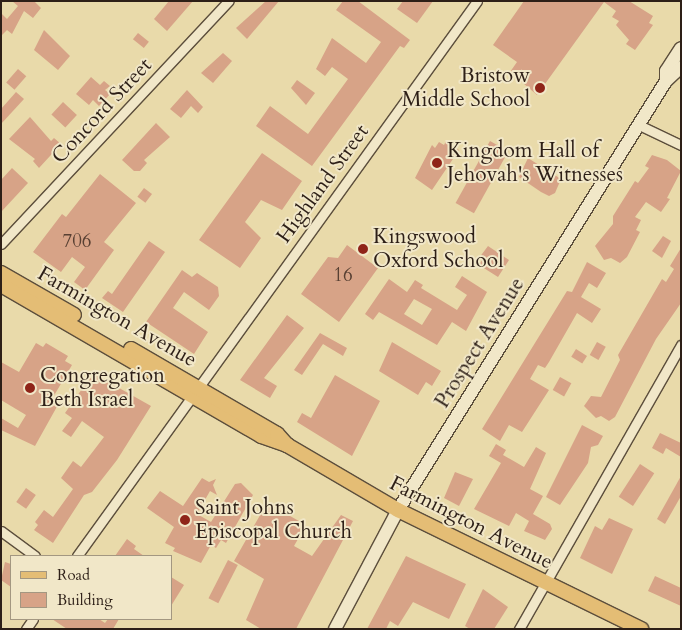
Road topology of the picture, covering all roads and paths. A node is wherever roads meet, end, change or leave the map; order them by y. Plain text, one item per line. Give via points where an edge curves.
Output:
1 (228, 1) edge
2 (477, 1) edge
3 (681, 48) edge
4 (681, 68) edge
5 (666, 82) junction
6 (639, 125) junction
7 (681, 145) edge
8 (1, 244) edge
9 (1, 272) edge
10 (1, 285) edge
11 (681, 345) edge
12 (195, 391) junction
13 (398, 510) junction
14 (1, 531) edge
15 (34, 555) edge
16 (78, 555) edge
17 (545, 582) junction
18 (335, 629) edge
19 (519, 629) edge
20 (641, 629) edge

1 - 8 street, Concord Street
2 - 12 street, Highland Street
3 - 5 main road, Prospect Avenue via 666,71
4 - 5 main road, Prospect Avenue
5 - 6 main road, Prospect Avenue
6 - 7 street
6 - 13 main road, Prospect Avenue
9 - 12 main road, Farmington Avenue
10 - 12 main road, Farmington Avenue
11 - 17 street
12 - 13 main road, Farmington Avenue via 272,442 287,445
12 - 16 street, Highland Street
13 - 17 main road, Farmington Avenue
13 - 18 main road, Prospect Avenue
14 - 15 street
17 - 19 street
17 - 20 main road, Farmington Avenue

